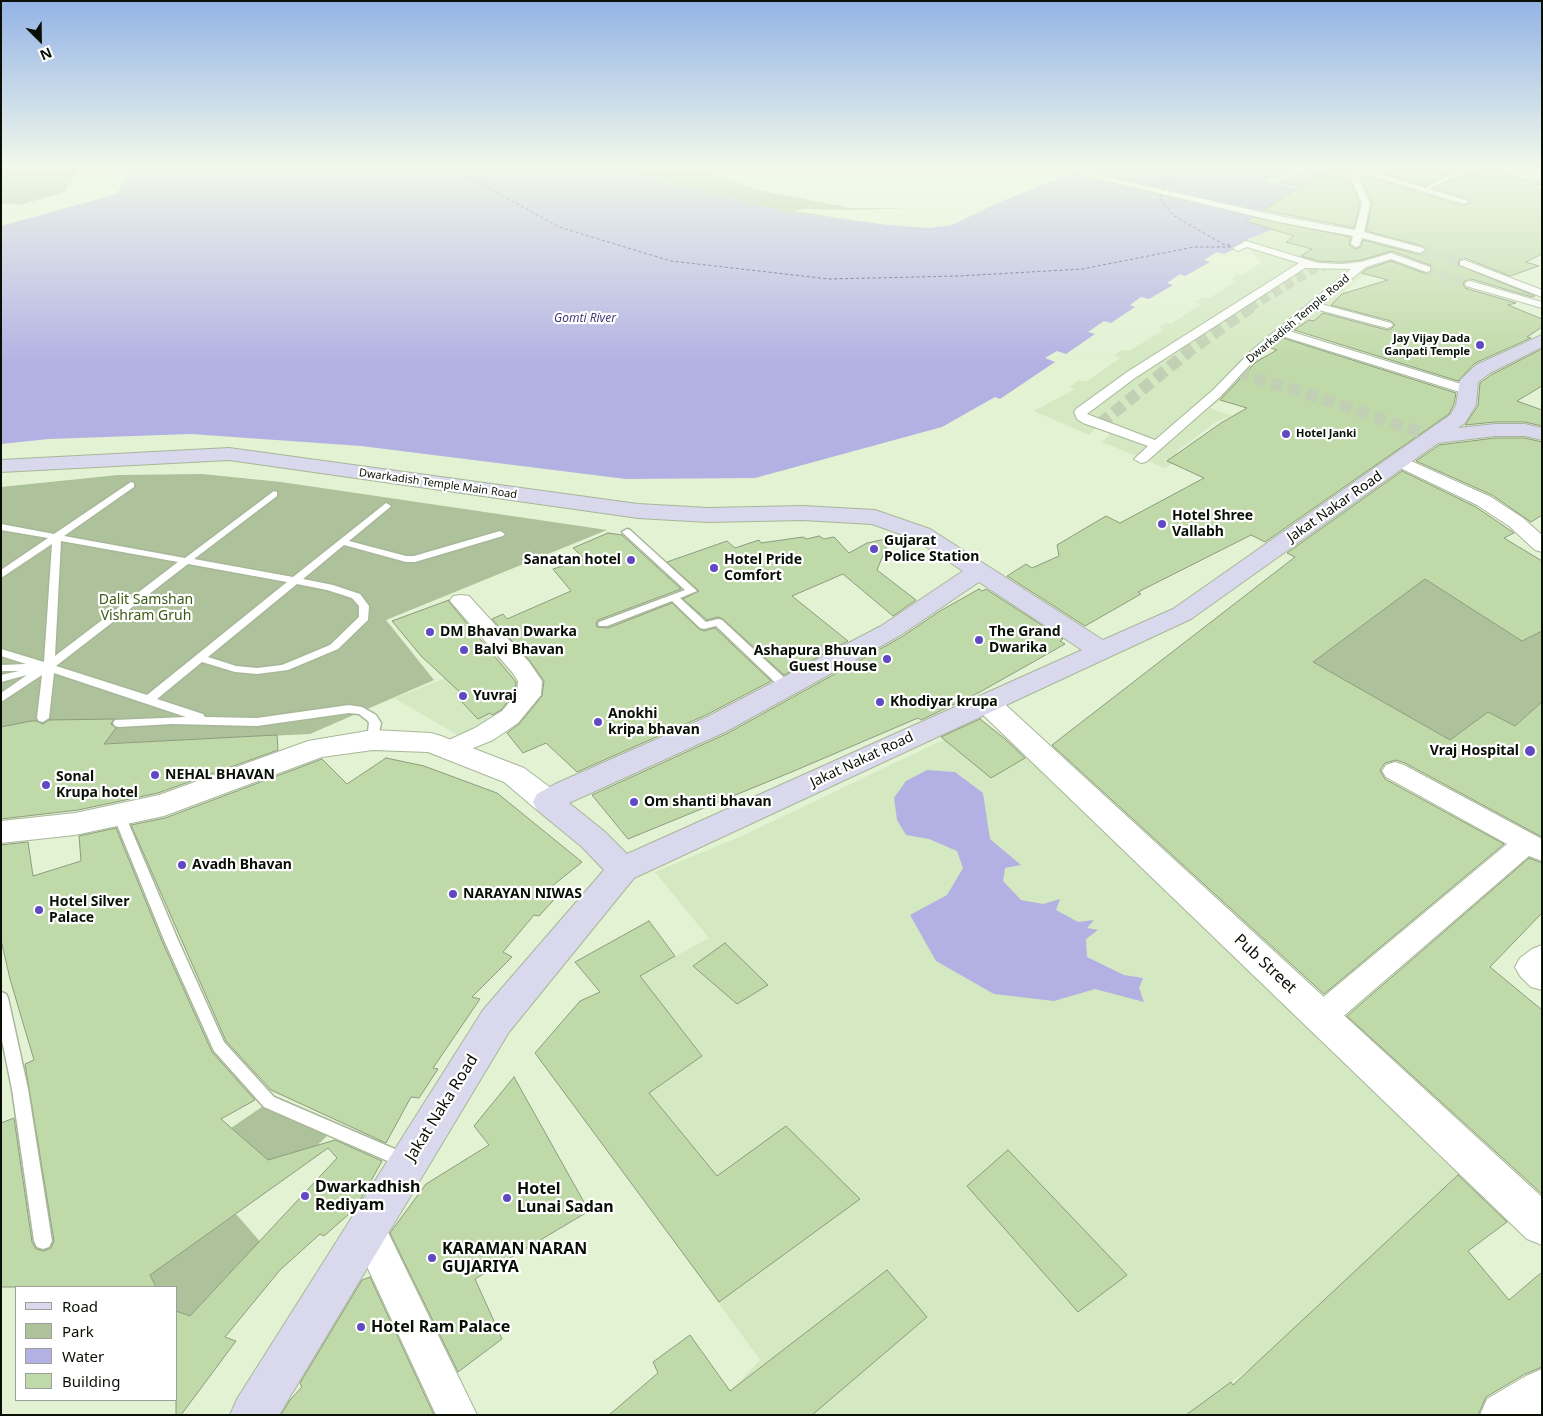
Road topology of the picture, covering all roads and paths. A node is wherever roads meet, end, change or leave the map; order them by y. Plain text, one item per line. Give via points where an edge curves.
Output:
1 (1314, 232) edge
2 (1364, 232) edge
3 (1238, 248) dead end
4 (1362, 250) junction
5 (1391, 256) junction
6 (1464, 263) tunnel mouth
7 (1328, 267) junction
8 (1426, 269) tunnel mouth
9 (1470, 284) tunnel mouth
10 (1542, 294) edge
11 (1542, 304) edge
12 (1313, 305) junction
13 (1367, 307) dead end
14 (1356, 317) junction
15 (1387, 325) dead end
16 (1281, 332) junction
17 (1542, 340) edge
18 (1467, 390) junction
19 (1542, 434) edge
20 (1433, 437) junction
21 (1158, 445) junction
22 (1141, 459) dead end
23 (1400, 461) junction
24 (1, 466) edge
25 (131, 485) dead end
26 (274, 494) dead end
27 (386, 506) dead end
28 (1, 527) edge
29 (627, 532) dead end
30 (500, 534) dead end
31 (56, 536) junction
32 (342, 542) junction
33 (1542, 546) edge
34 (186, 562) junction
35 (979, 571) junction
36 (1, 575) edge
37 (295, 580) junction
38 (673, 597) junction
39 (461, 601) dead end
40 (602, 624) dead end
41 (1102, 651) junction
42 (1, 652) edge
43 (200, 658) junction
44 (49, 666) junction
45 (1, 668) edge
46 (1, 679) edge
47 (786, 687) junction
48 (1, 698) edge
49 (149, 700) junction
50 (987, 703) junction
51 (43, 718) dead end
52 (210, 721) junction
53 (119, 723) dead end
54 (373, 740) junction
55 (449, 750) junction
56 (1395, 771) dead end
57 (548, 802) junction
58 (119, 814) junction
59 (1, 832) edge
60 (1534, 847) edge
61 (623, 869) junction
62 (1542, 957) edge
63 (1542, 978) edge
64 (1, 998) edge
65 (1321, 1017) junction
66 (408, 1162) junction
67 (1542, 1225) edge
68 (368, 1230) junction
69 (43, 1241) dead end
70 (1542, 1392) edge
71 (252, 1415) edge
72 (457, 1415) edge
73 (1503, 1415) edge

1 - 4 street, Dwarkadish Temple Road
2 - 4 street
3 - 7 street via 1246,244
4 - 5 street, Dwarkadish Temple Road
4 - 5 street
4 - 5 street, Dwarkadish Temple Road via 1420,250
4 - 7 street
4 - 12 street, Dwarkadish Temple Road
5 - 8 street
6 - 10 street
7 - 21 street via 1303,265 1131,375 1080,412 1087,420
9 - 11 street
12 - 14 street
12 - 16 street, Dwarkadish Temple Road
13 - 14 street
14 - 15 street
16 - 18 street
16 - 21 street, Dwarkadish Temple Road
17 - 18 main road, Jakat Nakar Road via 1483,369 1469,380
18 - 20 main road, Jakat Nakar Road via 1466,405 1458,419
19 - 20 main road via 1525,430 1495,430
20 - 23 main road, Jakat Nakar Road
21 - 22 street, Dwarkadish Temple Road
23 - 33 street via 1484,501 1516,522
23 - 41 main road, Jakat Nakar Road via 1182,614
24 - 35 main road, Dwarkadish Temple Main Road via 229,454 638,511 875,517 922,534
25 - 31 lane
26 - 34 lane
27 - 32 lane
28 - 31 lane
29 - 38 lane via 692,590
30 - 32 lane via 415,559
31 - 34 lane
31 - 36 lane
31 - 44 lane
32 - 37 lane
34 - 37 lane
34 - 44 lane
35 - 41 main road, Dwarkadish Temple Main Road
35 - 47 main road via 890,631
37 - 43 lane
37 - 43 lane via 344,590 356,596 364,606 364,618 334,647 284,668 235,669
38 - 40 lane
38 - 47 lane via 704,626 718,622
39 - 55 street via 520,667 530,682 529,695 510,717 484,734
41 - 50 main road, Jakat Nakat Road
42 - 44 lane
43 - 49 lane
44 - 45 lane
44 - 46 lane
44 - 48 lane
44 - 49 lane
44 - 51 lane
47 - 57 main road via 717,724
49 - 52 lane
50 - 61 main road, Jakat Nakat Road
50 - 65 street, Pub Street
52 - 53 lane
52 - 54 lane via 257,722 349,709 362,711 372,718 375,723
54 - 55 street via 431,743
54 - 58 street via 318,748 164,805
55 - 57 street via 514,776
56 - 60 street
57 - 61 main road
58 - 59 street via 75,824
58 - 66 lane via 219,1046 269,1102
60 - 65 street
61 - 66 main road, Jakat Naka Road via 496,1021
62 - 63 street via 1530,967
64 - 69 lane via 20,1089
65 - 67 street, Pub Street
66 - 68 main road, Jakat Naka Road
68 - 71 main road, Jakat Naka Road
68 - 72 street
70 - 73 street

